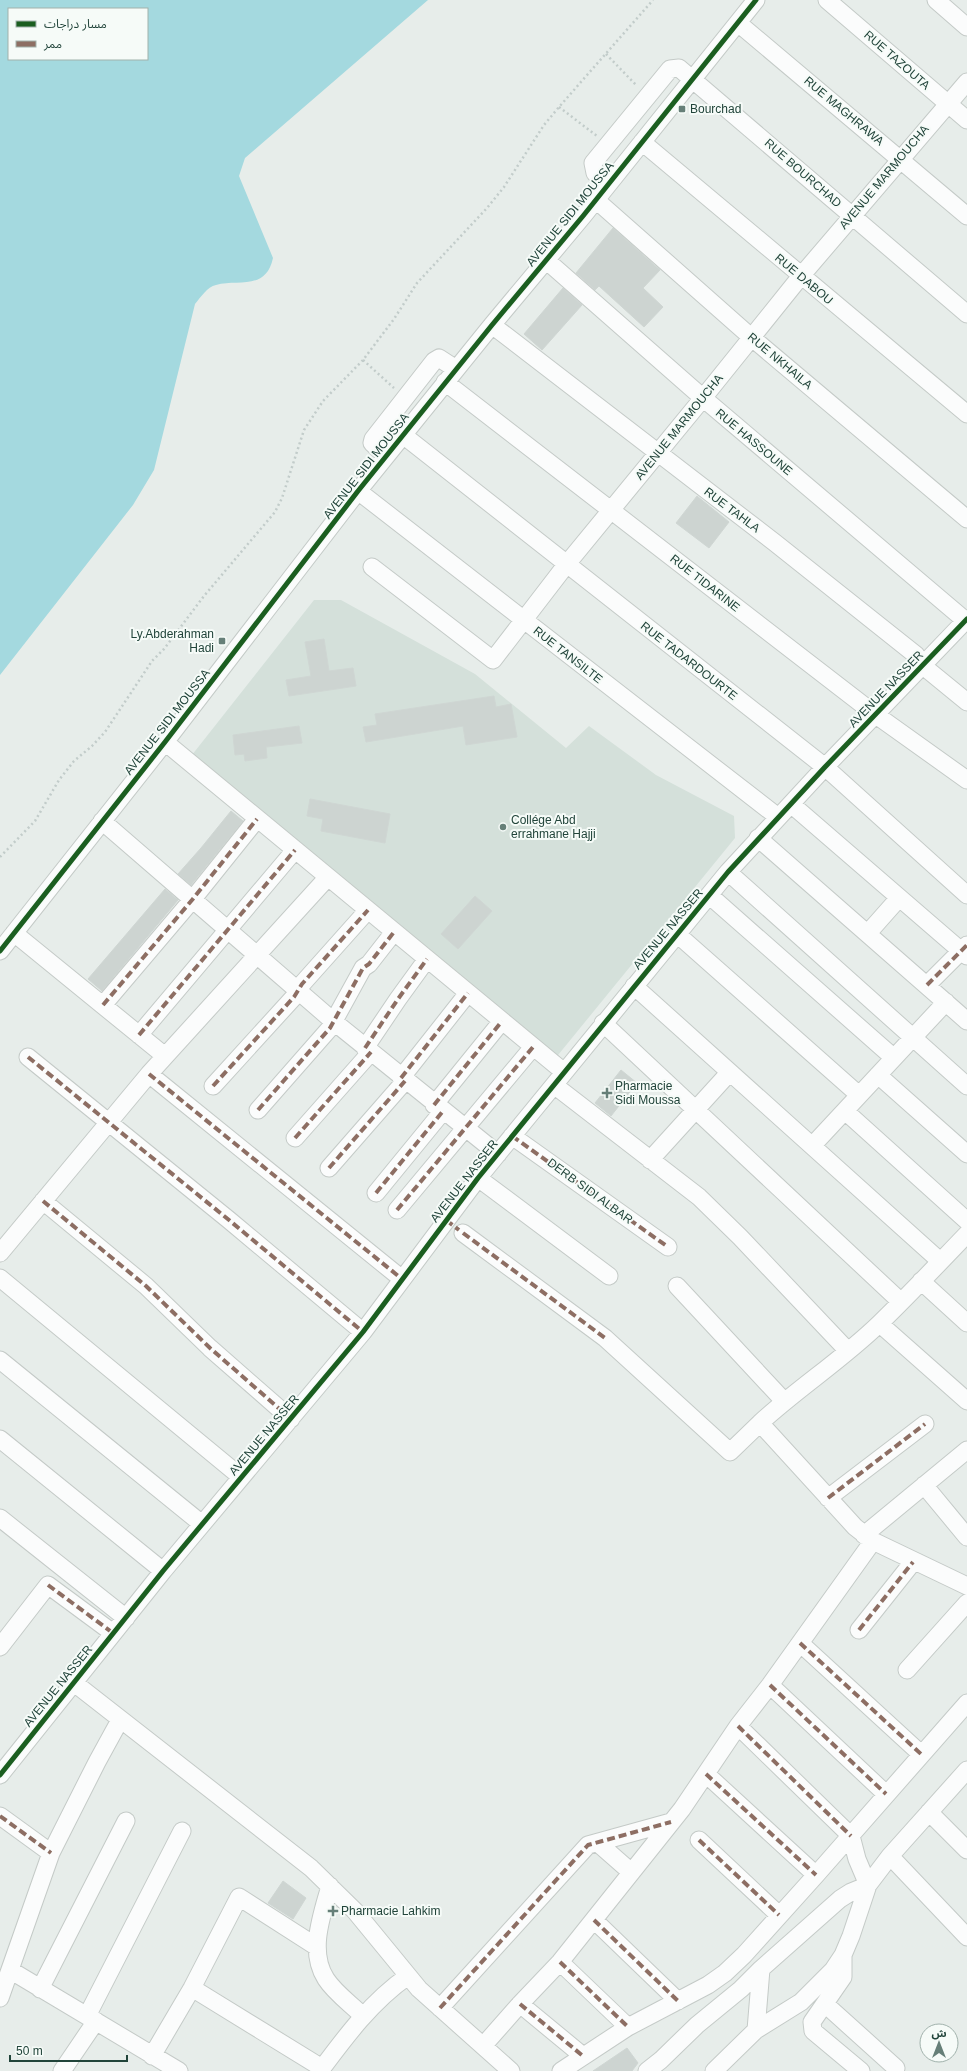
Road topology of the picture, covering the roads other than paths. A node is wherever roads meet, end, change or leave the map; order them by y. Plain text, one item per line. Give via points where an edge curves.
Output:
1 (756, 0) edge
2 (827, 0) edge
3 (936, 0) edge
4 (738, 22) junction
5 (967, 27) edge
6 (693, 79) junction
7 (967, 82) edge
8 (948, 103) junction
9 (967, 120) edge
10 (642, 142) junction
11 (900, 158) junction
12 (608, 185) junction
13 (596, 200) junction
14 (852, 215) junction
15 (967, 216) edge
16 (546, 260) junction
17 (801, 276) junction
18 (967, 314) edge
19 (492, 325) junction
20 (751, 337) junction
21 (450, 376) junction
22 (703, 398) junction
23 (967, 414) edge
24 (403, 435) junction
25 (657, 453) junction
26 (386, 456) junction
27 (358, 491) junction
28 (611, 510) junction
29 (967, 519) edge
30 (566, 565) junction
31 (372, 567) dead end
32 (523, 620) junction
33 (966, 620) edge
34 (922, 666) junction
35 (967, 702) edge
36 (876, 715) junction
37 (165, 742) junction
38 (825, 767) junction
39 (967, 780) edge
40 (791, 804) junction
41 (778, 817) junction
42 (258, 819) junction
43 (102, 821) junction
44 (758, 838) junction
45 (295, 850) junction
46 (728, 872) junction
47 (328, 877) junction
48 (709, 895) junction
49 (967, 896) edge
50 (899, 898) junction
51 (192, 900) junction
52 (368, 910) junction
53 (228, 930) junction
54 (394, 932) junction
55 (14, 933) junction
56 (868, 933) junction
57 (677, 934) junction
58 (0, 950) edge
59 (965, 951) edge
60 (258, 955) junction
61 (427, 959) junction
62 (927, 985) junction
63 (634, 986) junction
64 (298, 990) junction
65 (468, 993) junction
66 (946, 1002) junction
67 (103, 1005) junction
68 (333, 1021) junction
69 (502, 1021) junction
70 (967, 1021) edge
71 (603, 1023) junction
72 (139, 1035) junction
73 (913, 1037) junction
74 (533, 1047) junction
75 (368, 1050) junction
76 (165, 1056) junction
77 (28, 1057) dead end
78 (894, 1058) junction
79 (729, 1073) junction
80 (149, 1074) junction
81 (878, 1075) junction
82 (559, 1078) junction
83 (403, 1080) junction
84 (213, 1086) dead end
85 (967, 1086) edge
86 (859, 1095) junction
87 (439, 1108) junction
88 (258, 1110) dead end
89 (694, 1111) junction
90 (845, 1111) junction
91 (110, 1122) junction
92 (465, 1129) junction
93 (512, 1136) junction
94 (295, 1138) dead end
95 (812, 1146) junction
96 (498, 1154) junction
97 (967, 1154) edge
98 (650, 1160) junction
99 (329, 1168) dead end
100 (478, 1178) junction
101 (376, 1193) dead end
102 (43, 1201) junction
103 (397, 1210) dead end
104 (967, 1221) edge
105 (456, 1228) junction
106 (964, 1242) edge
107 (668, 1247) dead end
108 (0, 1253) edge
109 (940, 1262) junction
110 (609, 1276) dead end
111 (0, 1278) edge
112 (402, 1279) junction
113 (921, 1281) junction
114 (677, 1286) dead end
115 (900, 1301) junction
116 (880, 1324) junction
117 (967, 1324) edge
118 (363, 1332) junction
119 (848, 1351) junction
120 (0, 1360) edge
121 (784, 1401) junction
122 (967, 1401) edge
123 (291, 1418) junction
124 (760, 1423) junction
125 (925, 1424) dead end
126 (0, 1439) edge
127 (965, 1456) edge
128 (241, 1477) junction
129 (924, 1486) junction
130 (828, 1498) junction
131 (0, 1518) edge
132 (202, 1524) junction
133 (967, 1537) edge
134 (869, 1538) junction
135 (913, 1562) junction
136 (163, 1571) junction
137 (967, 1586) edge
138 (967, 1603) edge
139 (126, 1618) junction
140 (859, 1630) dead end
141 (113, 1633) junction
142 (800, 1642) junction
143 (0, 1647) edge
144 (906, 1670) dead end
145 (73, 1682) junction
146 (770, 1685) junction
147 (967, 1704) edge
148 (120, 1720) junction
149 (738, 1726) junction
150 (921, 1754) junction
151 (967, 1770) edge
152 (706, 1774) junction
153 (0, 1775) edge
154 (886, 1794) junction
155 (929, 1812) junction
156 (0, 1816) edge
157 (126, 1821) dead end
158 (671, 1822) junction
159 (182, 1831) dead end
160 (851, 1836) junction
161 (699, 1840) dead end
162 (598, 1843) junction
163 (967, 1850) edge
164 (51, 1853) junction
165 (890, 1856) junction
166 (631, 1872) junction
167 (816, 1875) junction
168 (868, 1885) junction
169 (330, 1886) junction
170 (779, 1915) junction
171 (594, 1920) junction
172 (967, 1937) edge
173 (317, 1947) junction
174 (843, 1954) junction
175 (560, 1962) junction
176 (761, 1968) junction
177 (10, 1970) junction
178 (408, 1976) junction
179 (40, 1988) junction
180 (192, 1988) junction
181 (0, 1998) edge
182 (678, 2001) junction
183 (520, 2004) junction
184 (825, 2004) junction
185 (440, 2008) junction
186 (363, 2016) junction
187 (91, 2019) junction
188 (628, 2027) junction
189 (756, 2030) junction
190 (483, 2046) junction
191 (583, 2056) junction
192 (157, 2063) edge
193 (896, 2068) dead end
194 (321, 2070) edge
195 (62, 2071) edge
196 (179, 2071) edge
197 (511, 2071) edge
198 (561, 2071) edge
199 (647, 2071) edge
200 (714, 2071) edge
201 (861, 2071) edge

1 - 4 street, AVENUE SIDI MOUSSA
2 - 8 street, RUE TAZOUTA
3 - 5 street
4 - 6 street, AVENUE SIDI MOUSSA
4 - 11 street, RUE MAGHRAWA
6 - 10 street, AVENUE SIDI MOUSSA
6 - 12 street, RUE BOURCHAD via 679,68 670,69 608,144 592,168
6 - 14 street, RUE BOURCHAD
7 - 8 street, AVENUE MARMOUCHA
8 - 9 street, RUE TAZOUTA
8 - 11 street, AVENUE MARMOUCHA
10 - 12 street, AVENUE SIDI MOUSSA
10 - 17 street, RUE DABOU
11 - 14 street, AVENUE MARMOUCHA
11 - 15 street, RUE MAGHRAWA
12 - 13 street, AVENUE SIDI MOUSSA
13 - 16 street, AVENUE SIDI MOUSSA
13 - 20 street, RUE NKHAILA
14 - 17 street, AVENUE MARMOUCHA
14 - 18 street, RUE BOURCHAD
16 - 19 street, AVENUE SIDI MOUSSA
16 - 22 street, RUE HASSOUNE
17 - 20 street, AVENUE MARMOUCHA
17 - 23 street, RUE DABOU
19 - 21 street, AVENUE SIDI MOUSSA
19 - 25 street, RUE TAHLA
20 - 22 street, AVENUE MARMOUCHA
20 - 29 street, RUE NKHAILA
21 - 24 street, AVENUE SIDI MOUSSA
21 - 26 street, RUE TIDARINE via 438,358 434,361 373,439 374,447
21 - 28 street, RUE TIDARINE
22 - 25 street, AVENUE MARMOUCHA
22 - 33 street, RUE HASSOUNE
24 - 26 street, AVENUE SIDI MOUSSA
24 - 30 street, RUE TADARDOURTE
25 - 28 street, AVENUE MARMOUCHA
25 - 34 street, RUE TAHLA via 916,655
26 - 27 street, AVENUE SIDI MOUSSA
27 - 32 street, RUE TANSILTE
27 - 37 street, AVENUE SIDI MOUSSA
28 - 30 street, AVENUE MARMOUCHA
28 - 36 street, RUE TIDARINE
30 - 32 street, AVENUE MARMOUCHA
30 - 38 street, RUE TADARDOURTE
31 - 32 street, AVENUE MARMOUCHA via 493,660
32 - 41 street, RUE TANSILTE
33 - 34 street, AVENUE NASSER
34 - 35 street, RUE TAHLA
34 - 36 street, AVENUE NASSER
36 - 38 street, AVENUE NASSER
36 - 39 street, RUE TIDARINE
37 - 42 street
37 - 43 street, AVENUE SIDI MOUSSA
38 - 40 street, AVENUE NASSER
38 - 49 street, RUE TADARDOURTE
40 - 41 street, AVENUE NASSER
40 - 50 street
41 - 44 street, AVENUE NASSER
42 - 45 street
42 - 51 street
43 - 51 street
43 - 55 street, AVENUE SIDI MOUSSA
44 - 46 street, AVENUE NASSER
44 - 56 street
45 - 47 street
45 - 53 street
46 - 48 street, AVENUE NASSER
46 - 73 street
47 - 52 street
47 - 60 street
48 - 57 street, AVENUE NASSER
48 - 78 street
50 - 56 street
50 - 59 street
51 - 53 street
51 - 67 street
52 - 54 street
52 - 64 street
53 - 60 street
53 - 72 street
54 - 61 street
54 - 68 street via 363,968
55 - 58 street, AVENUE SIDI MOUSSA
55 - 67 street
56 - 62 street
57 - 63 street, AVENUE NASSER
57 - 86 street
59 - 62 street
60 - 64 street
60 - 76 street
61 - 65 street
61 - 75 street via 398,998
62 - 66 street
63 - 71 street, AVENUE NASSER
63 - 79 street
64 - 68 street
64 - 84 street
65 - 69 street
65 - 83 street
66 - 70 street
66 - 73 street
67 - 72 street
68 - 75 street
68 - 88 street via 330,1028
69 - 74 street
69 - 87 street
71 - 82 street, AVENUE NASSER
71 - 89 street
72 - 76 street
73 - 78 street
73 - 85 street
74 - 82 street
74 - 92 street
75 - 83 street
75 - 94 street
76 - 80 street
77 - 91 street
78 - 81 street
79 - 89 street
79 - 95 street
80 - 91 street
80 - 112 street
81 - 86 street
81 - 97 street
82 - 93 street, AVENUE NASSER
82 - 98 street
83 - 87 street
83 - 99 street
86 - 90 street
87 - 92 street
87 - 101 street
89 - 98 street
89 - 115 street
90 - 95 street
90 - 104 street
91 - 102 street
91 - 118 street
92 - 96 street
92 - 103 street
93 - 96 street, AVENUE NASSER
93 - 107 street, DERB SIDI ALBAR
95 - 109 street
96 - 100 street, AVENUE NASSER
98 - 119 street via 699,1197
100 - 105 street, AVENUE NASSER
100 - 110 street
102 - 108 street
102 - 123 street via 146,1286 210,1348
105 - 112 street, AVENUE NASSER
105 - 124 street via 605,1338 730,1452
106 - 109 street
109 - 113 street
111 - 128 street
112 - 118 street, AVENUE NASSER
113 - 115 street
113 - 117 street
114 - 121 street
115 - 116 street
116 - 119 street
116 - 122 street
118 - 123 street, AVENUE NASSER
119 - 121 street
120 - 132 street
121 - 124 street
123 - 128 street, AVENUE NASSER
124 - 130 street
125 - 130 street
126 - 136 street
127 - 129 street
128 - 132 street, AVENUE NASSER
129 - 133 street
129 - 134 street
130 - 134 street
131 - 139 street
132 - 136 street, AVENUE NASSER
134 - 135 street
134 - 142 street
135 - 137 street
135 - 140 street
136 - 139 street, AVENUE NASSER
138 - 144 street
139 - 141 street, AVENUE NASSER
141 - 143 street via 48,1585
141 - 145 street, AVENUE NASSER
142 - 146 street
142 - 150 street
145 - 148 street
145 - 153 street, AVENUE NASSER
146 - 149 street
146 - 154 street
147 - 150 street
148 - 164 street
148 - 169 street via 291,1852
149 - 152 street
149 - 160 street
150 - 154 street
151 - 155 street
152 - 158 street
152 - 167 street
154 - 160 street
155 - 163 street
155 - 165 street
156 - 164 street
157 - 179 street
158 - 162 street
158 - 166 street
159 - 187 street
160 - 167 street
160 - 168 street
161 - 170 street
162 - 166 street
162 - 185 street via 588,1845
164 - 177 street
165 - 168 street
165 - 172 street
166 - 171 street
167 - 170 street
168 - 174 street
168 - 176 street via 840,1899
169 - 173 street
169 - 178 street via 355,1911
170 - 182 street via 725,1974
171 - 175 street
171 - 182 street
173 - 180 street via 239,1897
173 - 186 street via 320,1968 326,1980
174 - 184 street via 843,1977
174 - 189 street via 833,1970 801,2002
175 - 183 street
175 - 188 street
176 - 189 street
176 - 199 street via 741,1989 696,2025
177 - 179 street
177 - 181 street
178 - 185 street
178 - 186 street
179 - 187 street
180 - 192 street
180 - 194 street
182 - 188 street
183 - 190 street
183 - 191 street
184 - 193 street
184 - 201 street via 812,2022 813,2031
185 - 190 street
186 - 194 street
187 - 192 street
187 - 195 street
188 - 191 street
189 - 200 street
190 - 197 street
191 - 198 street
192 - 196 street

